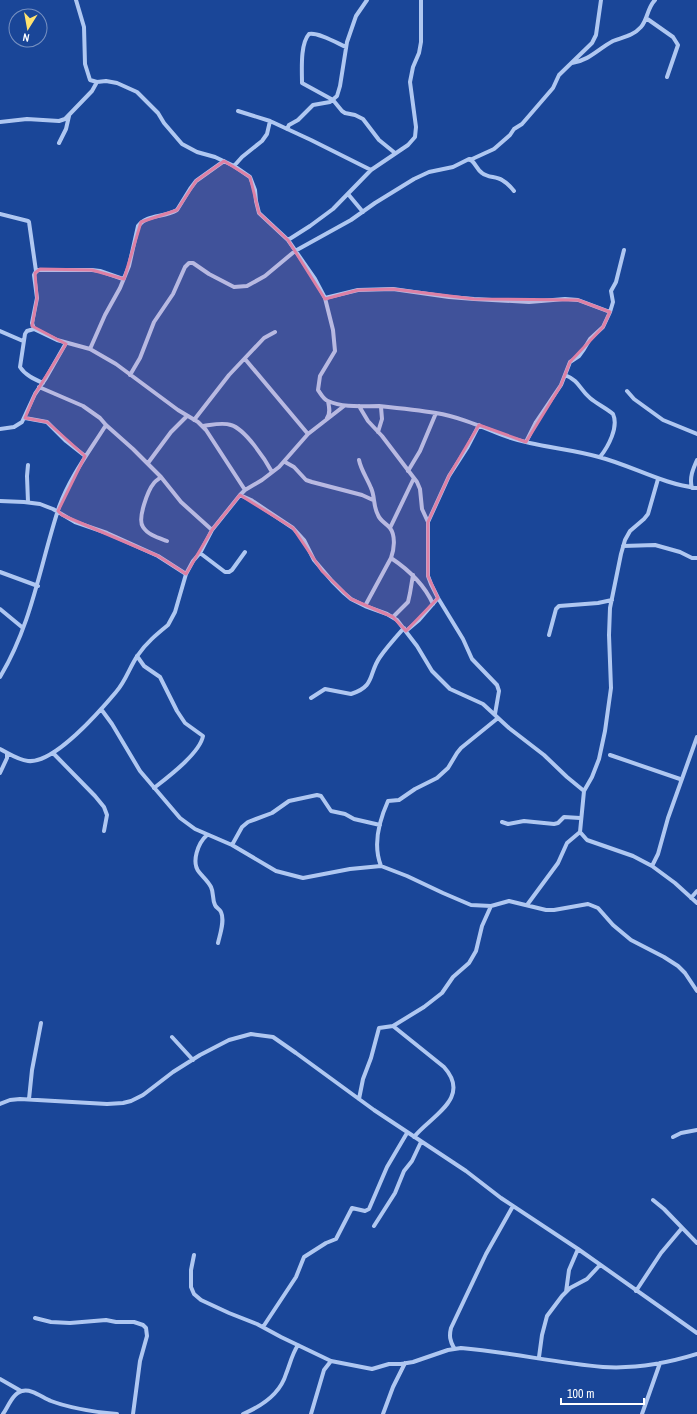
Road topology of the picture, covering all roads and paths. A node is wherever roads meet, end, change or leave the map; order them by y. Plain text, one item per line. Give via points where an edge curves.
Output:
1 (76, 0) edge
2 (367, 0) edge
3 (421, 0) edge
4 (601, 0) edge
5 (655, 0) edge
6 (646, 18) junction
7 (346, 47) junction
8 (571, 63) junction
9 (667, 77) dead end
10 (97, 82) junction
11 (333, 100) junction
12 (238, 111) dead end
13 (69, 116) junction
14 (270, 121) junction
15 (0, 122) edge
16 (287, 129) junction
17 (59, 143) dead end
18 (395, 153) junction
19 (470, 160) junction
20 (224, 161) junction
21 (234, 166) junction
22 (371, 170) junction
23 (514, 191) dead end
24 (348, 194) junction
25 (363, 212) junction
26 (0, 214) edge
27 (288, 240) junction
28 (624, 250) dead end
29 (295, 251) junction
30 (36, 271) junction
31 (124, 279) junction
32 (326, 298) junction
33 (610, 312) junction
34 (34, 329) junction
35 (0, 331) edge
36 (275, 332) dead end
37 (23, 341) junction
38 (66, 343) junction
39 (90, 349) junction
40 (245, 359) junction
41 (130, 375) junction
42 (565, 375) junction
43 (43, 383) junction
44 (39, 387) junction
45 (627, 391) dead end
46 (328, 401) junction
47 (344, 406) junction
48 (359, 406) junction
49 (382, 407) junction
50 (436, 413) junction
51 (187, 416) junction
52 (25, 418) junction
53 (194, 420) junction
54 (325, 420) junction
55 (106, 425) junction
56 (479, 425) junction
57 (203, 426) junction
58 (0, 429) edge
59 (378, 432) junction
60 (308, 434) junction
61 (697, 434) edge
62 (526, 442) junction
63 (85, 456) junction
64 (600, 457) junction
65 (359, 460) dead end
66 (697, 460) edge
67 (285, 462) junction
68 (148, 464) junction
69 (28, 465) dead end
70 (408, 471) junction
71 (272, 472) junction
72 (161, 477) junction
73 (414, 478) junction
74 (658, 479) junction
75 (695, 488) edge
76 (245, 490) junction
77 (240, 495) junction
78 (373, 500) junction
79 (0, 501) edge
80 (28, 502) junction
81 (58, 511) junction
82 (428, 522) junction
83 (390, 528) junction
84 (212, 530) junction
85 (167, 541) dead end
86 (623, 546) junction
87 (245, 552) dead end
88 (200, 553) junction
89 (391, 558) junction
90 (697, 558) edge
91 (0, 572) edge
92 (186, 574) junction
93 (412, 575) junction
94 (38, 586) junction
95 (438, 598) junction
96 (612, 600) junction
97 (433, 604) junction
98 (365, 606) junction
99 (0, 609) edge
100 (393, 617) junction
101 (23, 628) junction
102 (405, 630) junction
103 (549, 635) dead end
104 (137, 656) junction
105 (0, 677) edge
106 (311, 698) dead end
107 (101, 709) junction
108 (496, 716) junction
109 (697, 736) edge
110 (0, 749) edge
111 (7, 753) junction
112 (53, 753) junction
113 (610, 755) dead end
114 (0, 773) edge
115 (681, 781) junction
116 (154, 788) junction
117 (584, 791) junction
118 (580, 818) junction
119 (502, 822) dead end
120 (380, 825) junction
121 (104, 831) dead end
122 (580, 832) junction
123 (207, 835) junction
124 (232, 845) junction
125 (381, 866) junction
126 (652, 866) junction
127 (697, 891) edge
128 (691, 898) junction
129 (697, 903) edge
130 (527, 904) junction
131 (491, 906) junction
132 (218, 943) dead end
133 (697, 991) edge
134 (41, 1023) dead end
135 (394, 1026) junction
136 (172, 1037) dead end
137 (192, 1060) junction
138 (29, 1099) junction
139 (359, 1099) junction
140 (0, 1104) edge
141 (697, 1130) edge
142 (406, 1133) junction
143 (414, 1137) junction
144 (673, 1137) dead end
145 (421, 1142) junction
146 (653, 1200) dead end
147 (513, 1206) junction
148 (374, 1226) dead end
149 (682, 1228) junction
150 (697, 1243) edge
151 (578, 1249) junction
152 (194, 1255) dead end
153 (600, 1265) junction
154 (636, 1290) junction
155 (566, 1292) junction
156 (35, 1318) dead end
157 (263, 1327) junction
158 (697, 1333) edge
159 (298, 1345) junction
160 (454, 1348) junction
161 (697, 1354) edge
162 (539, 1357) junction
163 (331, 1361) junction
164 (660, 1362) junction
165 (405, 1363) junction
166 (0, 1379) edge
167 (21, 1391) junction
168 (254, 1408) junction
169 (3, 1414) edge
170 (118, 1414) edge
171 (133, 1414) edge
172 (243, 1414) edge
173 (253, 1414) edge
174 (311, 1414) edge
175 (383, 1414) edge
176 (642, 1414) edge

1 - 10 street via 84,27 85,64 88,76 90,80
2 - 7 street via 356,16
3 - 18 street via 420,53 410,82 416,132 413,140
4 - 8 street via 594,40
5 - 6 street via 649,7
6 - 8 street via 642,27 630,36 611,42 580,62
6 - 9 street via 673,37 678,45
7 - 11 street via 339,92
7 - 11 street via 312,33 307,35 305,41 302,83
8 - 19 street via 522,124 494,149
10 - 13 street
10 - 20 street via 117,83 137,92 158,112 182,144
11 - 16 street via 313,105
11 - 18 street via 342,111 363,119 379,140
12 - 14 street
13 - 15 street via 58,121 27,119
13 - 17 street
14 - 16 street
14 - 21 street via 267,134 262,141 242,156
16 - 22 street
18 - 22 street
19 - 23 street via 482,174 502,180
19 - 25 street via 425,174
20 - 21 street
20 - 31 street via 196,181 177,210 141,222
21 - 27 street via 250,177 259,212
22 - 24 street
24 - 25 street
24 - 27 street via 333,209
25 - 29 street
26 - 30 street via 29,222
27 - 29 street
28 - 33 street via 616,282 611,291 613,302
29 - 32 street
29 - 41 street via 265,276 248,286 240,287 222,281 193,263 187,264 173,294 154,322 140,358
30 - 31 street via 92,270
30 - 34 street via 34,275 37,298 32,323
31 - 39 street
32 - 33 street via 358,290 393,289 474,299 529,302 578,300
32 - 46 street via 335,351 320,376 318,390
33 - 42 street via 603,328 590,339 579,356 570,362
34 - 37 street via 27,331
34 - 38 street
35 - 37 street
36 - 40 street via 264,338
37 - 43 street via 20,367 22,371
38 - 39 street
38 - 43 street
39 - 41 street
40 - 53 street via 229,375
40 - 60 street
41 - 51 street
42 - 62 street
42 - 64 street via 575,380 589,397 613,414 615,423 611,437
43 - 44 street
44 - 52 street
44 - 55 street via 83,406
45 - 61 street via 663,420
46 - 47 street
46 - 54 street via 329,416
47 - 48 street
47 - 54 street
48 - 49 street
48 - 59 street
49 - 50 street
49 - 59 street
50 - 56 street
50 - 70 street via 420,451
51 - 53 street
51 - 68 street via 171,432
52 - 58 street via 19,425
52 - 63 street via 47,422
53 - 57 street
54 - 60 street
55 - 63 street
55 - 68 street
56 - 62 street
56 - 82 street via 449,476
57 - 71 street via 234,426 264,456
57 - 76 street
59 - 70 street
60 - 67 street
62 - 64 street
63 - 81 street
64 - 74 street
65 - 78 street via 371,488
66 - 75 street via 691,479
67 - 71 street
67 - 78 street via 294,467 306,480
68 - 72 street
69 - 80 street
70 - 73 street
71 - 76 street
72 - 84 street via 181,502
72 - 85 street via 154,482 148,494 141,524 152,535
73 - 82 street via 420,489 422,509
73 - 83 street
74 - 75 street
74 - 86 street via 648,514 633,528
76 - 77 street
77 - 84 street
77 - 98 street via 293,528 304,540 314,560 332,581 351,599
78 - 83 street via 378,516
79 - 80 street
80 - 81 street
81 - 92 street via 75,522 158,556
81 - 94 street
82 - 95 street via 428,576
83 - 89 street via 393,540
84 - 88 street
86 - 90 street via 655,545
86 - 96 street
87 - 88 street via 230,572 225,572
88 - 92 street
89 - 93 street
89 - 98 street
91 - 94 street
92 - 104 street via 171,621
93 - 97 street via 425,589
93 - 100 street via 408,602
94 - 101 street
95 - 97 street
95 - 108 street via 472,659 497,685
96 - 103 street via 559,606
96 - 117 street via 609,635 611,688 605,731 599,759
97 - 102 street via 419,620
98 - 100 street
99 - 101 street
100 - 102 street
101 - 105 street
102 - 106 street via 379,658 371,680 365,686 351,694 325,689
102 - 108 street via 435,675 450,689 478,701
104 - 107 street via 116,692
104 - 116 street via 144,666 160,677 185,723 203,736 188,759
107 - 112 street
107 - 116 street via 140,771
108 - 117 street
108 - 120 street via 461,748 438,778 402,798 388,801
109 - 115 street
110 - 111 street
111 - 112 street via 27,762 37,761
111 - 114 street
112 - 121 street via 104,807 107,815
113 - 115 street
115 - 126 street
116 - 123 street via 180,818
117 - 118 street
118 - 119 street via 564,817 554,824
118 - 122 street
120 - 124 street via 331,810 321,796 317,795 289,801 272,812 248,822 242,827
120 - 125 street via 377,846
122 - 126 street via 587,840 633,856
122 - 130 street via 567,843 558,863
123 - 124 street
123 - 132 street via 199,846 196,865 211,885 214,905 221,913 222,925
124 - 125 street via 273,869 298,877
125 - 131 street via 471,905
126 - 128 street
127 - 128 street
128 - 129 street
130 - 131 street via 508,901
130 - 133 street via 546,910 583,904 594,905 631,940 678,966
131 - 135 street via 469,964 453,977 442,993
134 - 138 street
135 - 139 street via 382,1027 377,1031
135 - 143 street via 444,1067 453,1081 450,1100 446,1107
136 - 137 street
137 - 138 street via 143,1095 123,1103
137 - 139 street via 235,1038 251,1034 268,1036 278,1039
138 - 140 street via 10,1100
139 - 142 street
141 - 144 street
142 - 143 street
142 - 157 street via 387,1167 369,1209 351,1209 336,1238 306,1255 296,1277
143 - 145 street
145 - 147 street
145 - 148 street via 395,1193
146 - 149 street
147 - 151 street
147 - 160 street via 486,1254 451,1328 450,1341
149 - 150 street
149 - 154 street
151 - 153 street
151 - 155 street via 569,1270
152 - 157 street via 191,1287 197,1297 229,1314
153 - 154 street
153 - 155 street via 587,1279
154 - 158 street
155 - 162 street via 547,1316
156 - 171 street via 51,1322 106,1320 143,1325 147,1336 140,1360
157 - 159 street
159 - 163 street
159 - 168 street via 281,1387
160 - 162 street
160 - 165 street
161 - 164 street
162 - 164 street via 604,1366 636,1366
163 - 165 street via 372,1369
163 - 174 street via 324,1370
164 - 176 street
165 - 175 street
166 - 167 street
167 - 169 street
167 - 170 street via 26,1390 74,1408
168 - 172 street
168 - 173 street

